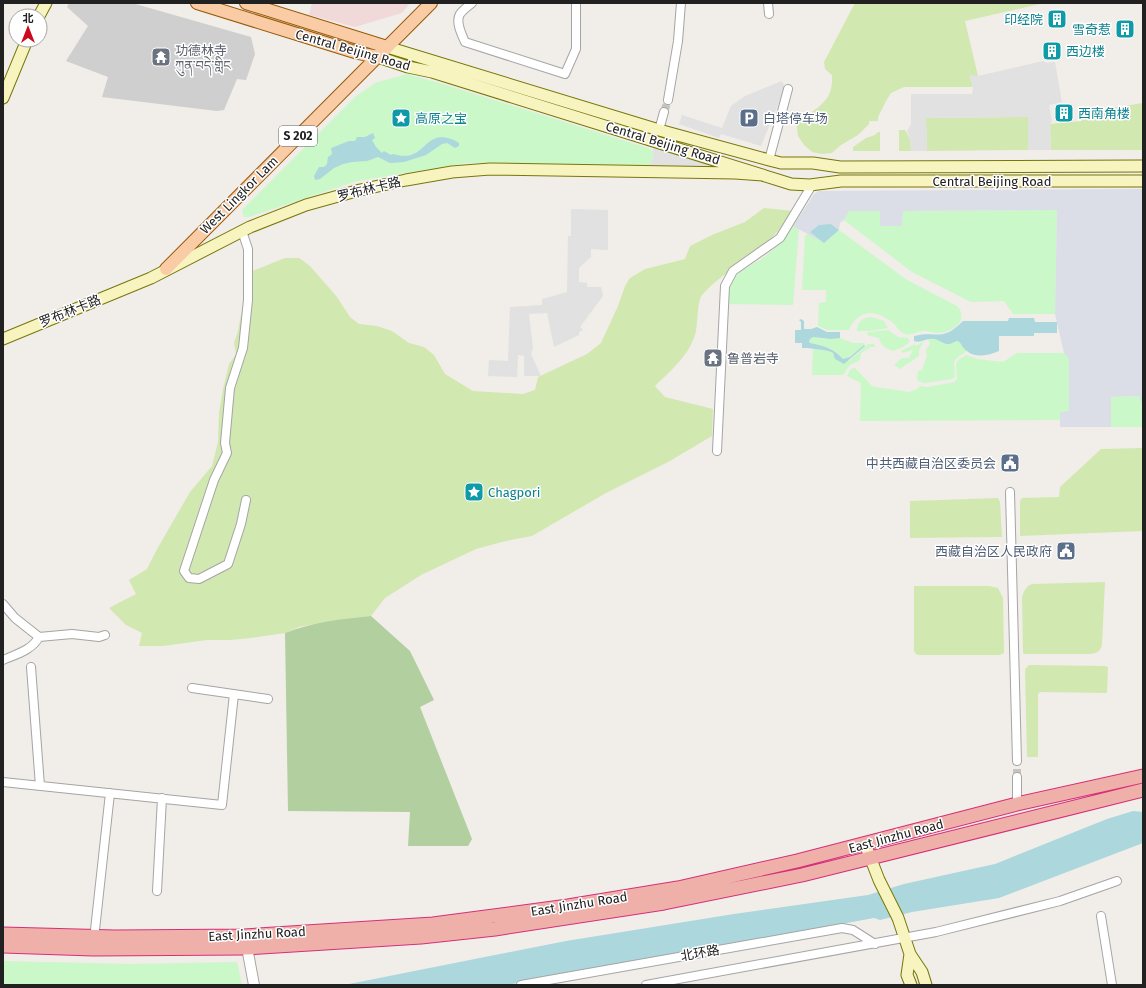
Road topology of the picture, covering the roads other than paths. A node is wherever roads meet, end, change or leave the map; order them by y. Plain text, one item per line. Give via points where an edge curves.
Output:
1 (197, 3) edge
2 (246, 3) edge
3 (431, 3) edge
4 (472, 3) edge
5 (576, 3) edge
6 (681, 3) edge
7 (768, 3) edge
8 (769, 14) dead end
9 (387, 47) junction
10 (24, 48) edge
11 (378, 57) junction
12 (788, 89) dead end
13 (3, 98) edge
14 (668, 100) tunnel mouth
15 (664, 112) tunnel mouth
16 (659, 130) junction
17 (769, 160) junction
18 (1143, 166) edge
19 (763, 175) junction
20 (1143, 181) edge
21 (812, 185) junction
22 (242, 231) junction
23 (166, 269) junction
24 (3, 338) edge
25 (717, 451) dead end
26 (1010, 492) dead end
27 (246, 500) dead end
28 (3, 604) edge
29 (105, 635) dead end
30 (39, 637) junction
31 (3, 660) edge
32 (31, 667) dead end
33 (192, 688) dead end
34 (234, 694) junction
35 (268, 699) dead end
36 (1017, 761) tunnel mouth
37 (1143, 776) edge
38 (1017, 777) tunnel mouth
39 (3, 781) edge
40 (40, 786) junction
41 (1143, 790) edge
42 (110, 793) junction
43 (162, 798) junction
44 (1017, 804) junction
45 (864, 844) junction
46 (871, 857) junction
47 (1117, 881) dead end
48 (158, 890) dead end
49 (1101, 916) dead end
50 (3, 934) edge
51 (904, 937) junction
52 (246, 942) junction
53 (93, 943) junction
54 (875, 944) junction
55 (3, 946) edge
56 (910, 954) junction
57 (254, 985) edge
58 (521, 985) edge
59 (646, 985) edge
60 (911, 985) edge
61 (926, 985) edge
62 (1112, 985) edge

1 - 11 main road, Central Beijing Road
2 - 9 main road, Central Beijing Road
3 - 9 main road, West Lingkor Lam / S 202
4 - 5 street via 460,15 459,20 460,31 466,42 565,74 576,49
6 - 14 street via 678,41
7 - 8 street
9 - 11 main road, West Lingkor Lam / S 202
9 - 16 main road, Central Beijing Road
10 - 13 main road
11 - 19 main road, Central Beijing Road
11 - 23 main road, West Lingkor Lam / S 202
12 - 17 street
15 - 16 street
16 - 17 main road, Central Beijing Road
17 - 18 main road, Central Beijing Road via 840,167
19 - 21 main road, Central Beijing Road via 791,184
19 - 22 main road, 罗布林卡路 via 490,169 452,172 340,196 306,206
20 - 21 main road, Central Beijing Road via 841,181
21 - 25 street via 780,238 733,271 725,286
22 - 23 main road, 罗布林卡路
22 - 27 street via 248,249 248,300 243,348 230,388 227,453 214,480 184,571 189,578 198,579 228,564
23 - 24 main road, 罗布林卡路 via 151,278
26 - 36 street
28 - 30 street via 14,618
29 - 30 street
30 - 31 street via 36,643 24,652
32 - 40 street
33 - 34 street
34 - 35 street
34 - 43 street via 222,805
37 - 44 highway, East Jinzhu Road
38 - 44 street
39 - 40 street
40 - 42 street
41 - 46 highway, East Jinzhu Road
42 - 43 street
42 - 53 street
43 - 48 street
44 - 45 highway, East Jinzhu Road
45 - 46 main road
45 - 52 highway, East Jinzhu Road via 797,862 678,888 568,906 433,924
46 - 51 main road
46 - 52 highway, East Jinzhu Road via 802,875 664,903 495,929 421,937
47 - 51 street via 1060,901 936,932
49 - 62 street
50 - 53 highway, East Jinzhu Road
51 - 54 street
51 - 56 main road
52 - 53 highway, East Jinzhu Road
52 - 57 street
53 - 55 highway, East Jinzhu Road
54 - 58 street, 北环路 via 853,930 842,928
54 - 59 street
56 - 60 main road via 907,975
56 - 61 main road via 922,972

